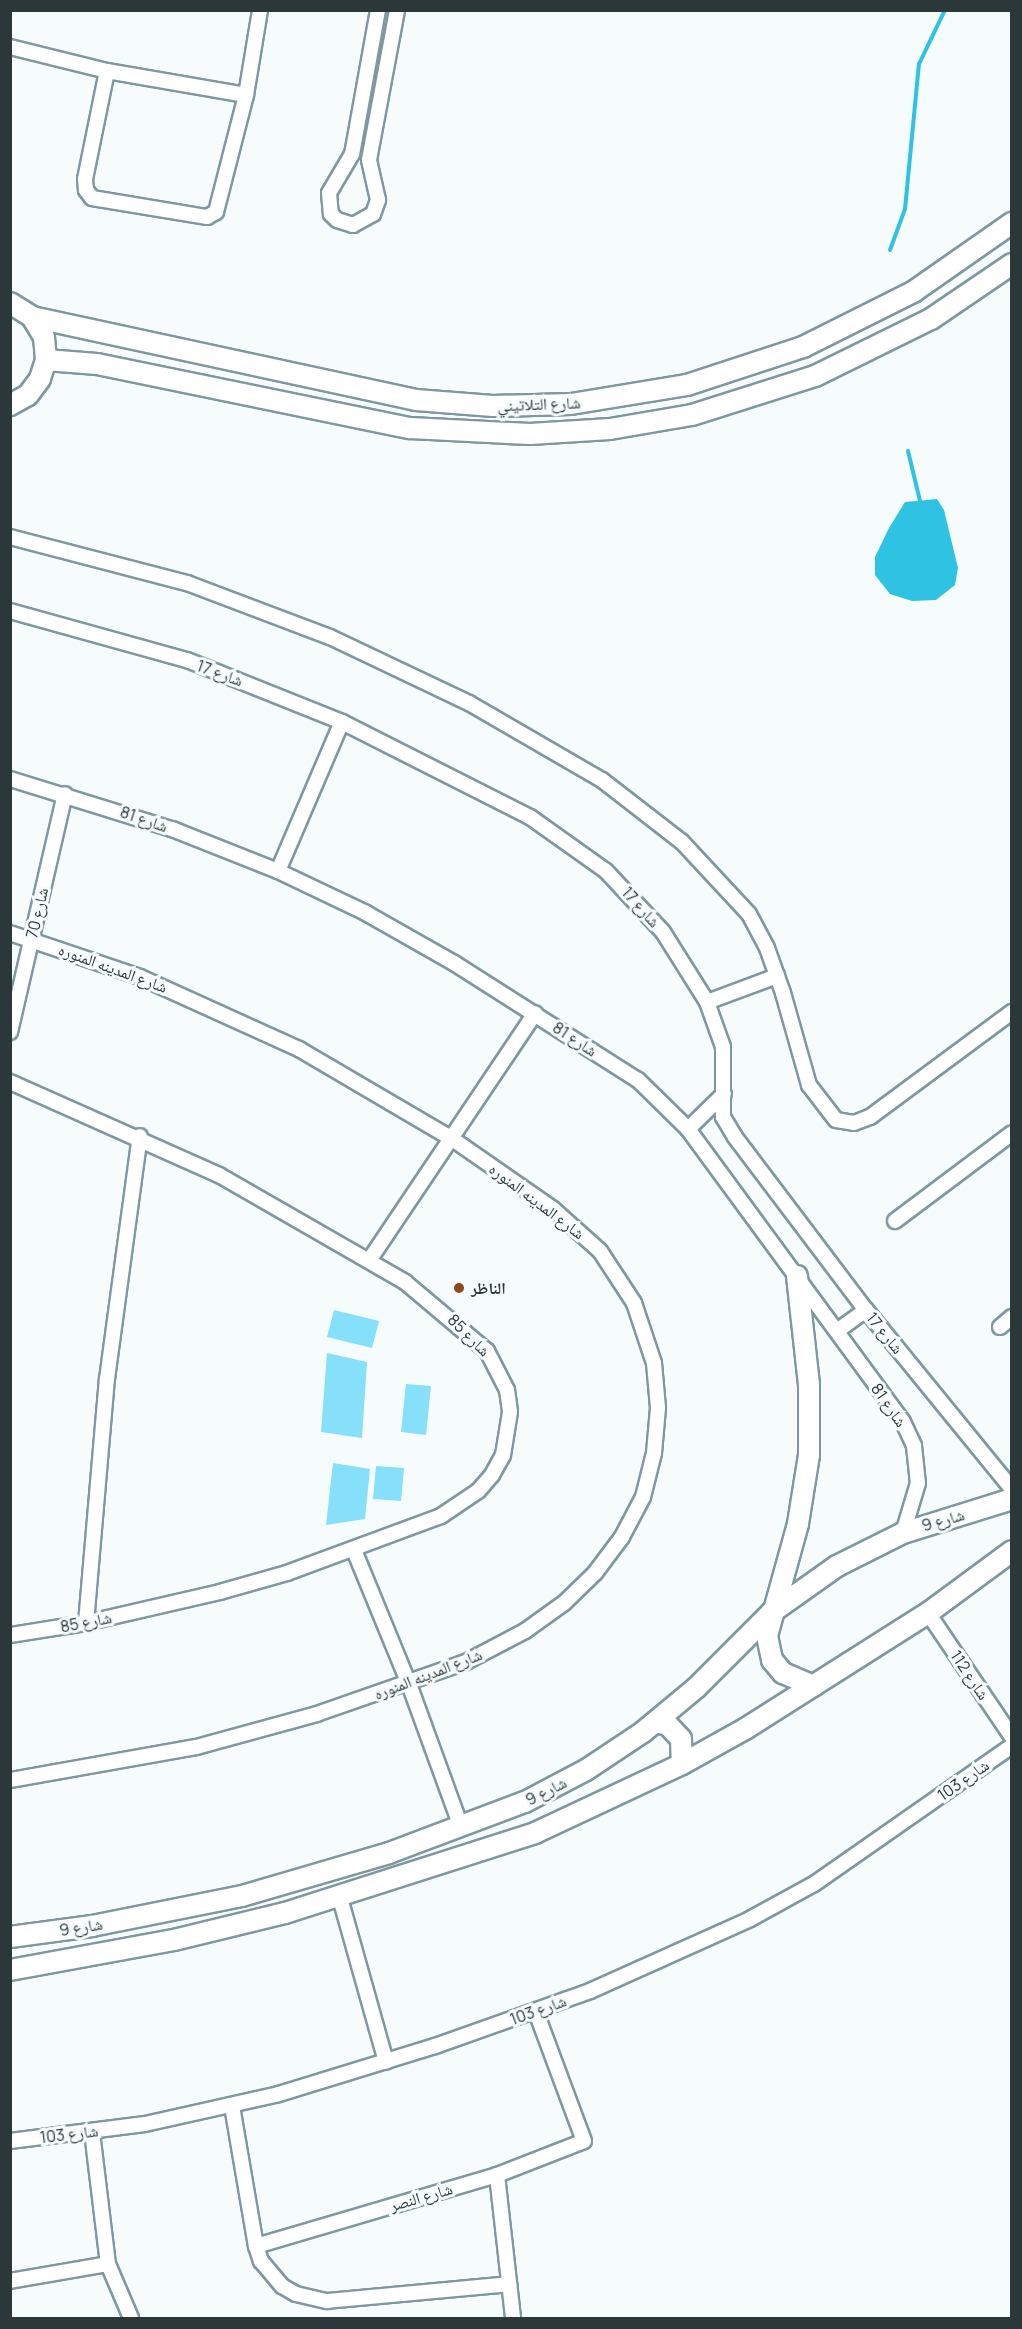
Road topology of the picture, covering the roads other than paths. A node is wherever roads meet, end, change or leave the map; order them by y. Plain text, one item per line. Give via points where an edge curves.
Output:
1 (260, 10) edge
2 (378, 10) edge
3 (397, 10) edge
4 (10, 47) edge
5 (107, 71) junction
6 (246, 95) junction
7 (1011, 223) edge
8 (1011, 264) edge
9 (10, 303) edge
10 (32, 317) junction
11 (46, 360) junction
12 (10, 405) edge
13 (10, 537) edge
14 (10, 611) edge
15 (342, 722) junction
16 (10, 779) edge
17 (65, 794) junction
18 (278, 871) junction
19 (10, 933) edge
20 (30, 938) junction
21 (777, 976) junction
22 (707, 1002) junction
23 (1011, 1012) edge
24 (535, 1013) junction
25 (10, 1032) edge
26 (10, 1082) edge
27 (724, 1094) junction
28 (688, 1129) junction
29 (1011, 1133) edge
30 (140, 1137) junction
31 (451, 1138) junction
32 (895, 1221) dead end
33 (370, 1259) junction
34 (797, 1276) junction
35 (866, 1310) junction
36 (1011, 1317) edge
37 (1000, 1326) dead end
38 (837, 1331) junction
39 (1011, 1489) edge
40 (1011, 1499) edge
41 (903, 1533) junction
42 (354, 1550) junction
43 (1011, 1551) edge
44 (772, 1612) junction
45 (928, 1613) junction
46 (86, 1623) junction
47 (10, 1635) edge
48 (409, 1684) junction
49 (813, 1686) junction
50 (656, 1722) junction
51 (1011, 1737) edge
52 (1011, 1746) edge
53 (682, 1764) junction
54 (10, 1780) edge
55 (461, 1827) junction
56 (340, 1898) junction
57 (10, 1936) edge
58 (10, 1970) edge
59 (536, 2012) junction
60 (386, 2062) junction
61 (232, 2106) junction
62 (92, 2132) junction
63 (10, 2141) edge
64 (497, 2175) junction
65 (256, 2246) junction
66 (108, 2264) junction
67 (10, 2281) edge
68 (508, 2284) junction
69 (131, 2319) edge
70 (513, 2319) edge

1 - 6 street
2 - 3 street via 352,154 328,193 331,214 353,225 373,214 378,200 369,160
4 - 5 street
5 - 6 street
5 - 6 street via 86,179 86,190 92,198 207,216 216,212
7 - 10 main road, شارع التلاتيني via 913,292 803,347 687,385 571,404 493,406 416,400
8 - 11 main road, شارع التلاتيني via 931,319 815,376 692,415 610,429 520,434 410,428 98,364
9 - 10 main road
10 - 11 main road via 44,337
11 - 12 main road via 40,379 28,395
13 - 21 street via 113,561 259,609 401,668 536,740 602,780 682,842 749,914
14 - 15 street, شارع 17 via 187,660
15 - 18 street
15 - 22 street, شارع 17 via 490,795 573,845 636,900 687,966
16 - 17 street, شارع 81
17 - 18 street, شارع 81 via 172,829
17 - 20 street, شارع 70
18 - 24 street, شارع 81 via 366,914
19 - 20 street, شارع المدينه المنوره
20 - 25 street, شارع 70
20 - 31 street, شارع المدينه المنوره via 140,977 248,1023
21 - 22 street
21 - 23 street via 809,1085 822,1107 844,1123 870,1117
22 - 27 street, شارع 17 via 723,1047
24 - 28 street, شارع 81 via 638,1080
24 - 31 street
26 - 30 street, شارع 85
27 - 28 street
27 - 35 street, شارع 17 via 723,1117 735,1137
28 - 34 street, شارع 81
29 - 32 street
30 - 33 street, شارع 85 via 295,1215
30 - 46 street via 107,1379
31 - 33 street
31 - 48 street, شارع المدينه المنوره via 554,1209 600,1251 624,1285 646,1332 654,1362 658,1408 654,1453 643,1497 595,1573 564,1603 525,1631 466,1662
33 - 42 street, شارع 85 via 442,1310 487,1351 503,1380 510,1412 503,1455 478,1491 441,1516
34 - 38 street, شارع 81
34 - 44 main road via 809,1384 809,1455 798,1524
35 - 38 street
35 - 39 street, شارع 17
36 - 37 street
38 - 41 street, شارع 81 via 903,1422 914,1446 918,1483
40 - 41 main road, شارع 9
41 - 44 main road, شارع 9 via 837,1566
42 - 46 street, شارع 85 via 220,1592
42 - 48 street
43 - 45 main road, شارع 9
44 - 49 main road via 766,1636 772,1660 789,1678
44 - 50 main road, شارع 9
45 - 49 main road, شارع 9
45 - 51 street, شارع 112
46 - 47 street, شارع 85
48 - 54 street, شارع المدينه المنوره via 196,1747
48 - 55 street
49 - 53 main road, شارع 9
50 - 53 main road via 668,1725 681,1739
50 - 55 main road, شارع 9 via 556,1786
52 - 59 street, شارع 103 via 814,1884 750,1919
53 - 56 main road, شارع 9 via 535,1833
55 - 57 main road, شارع 9 via 242,1896 92,1926
56 - 58 main road, شارع 9 via 174,1940
56 - 60 street
59 - 60 street, شارع 103
59 - 64 street, شارع النصر via 585,2141
60 - 61 street, شارع 103
61 - 62 street, شارع 103
61 - 65 street
62 - 63 street, شارع 103
62 - 66 street
64 - 65 street, شارع النصر
64 - 68 street
65 - 68 street via 261,2261 282,2286 296,2294 327,2301
66 - 67 street
66 - 69 street
68 - 70 street

